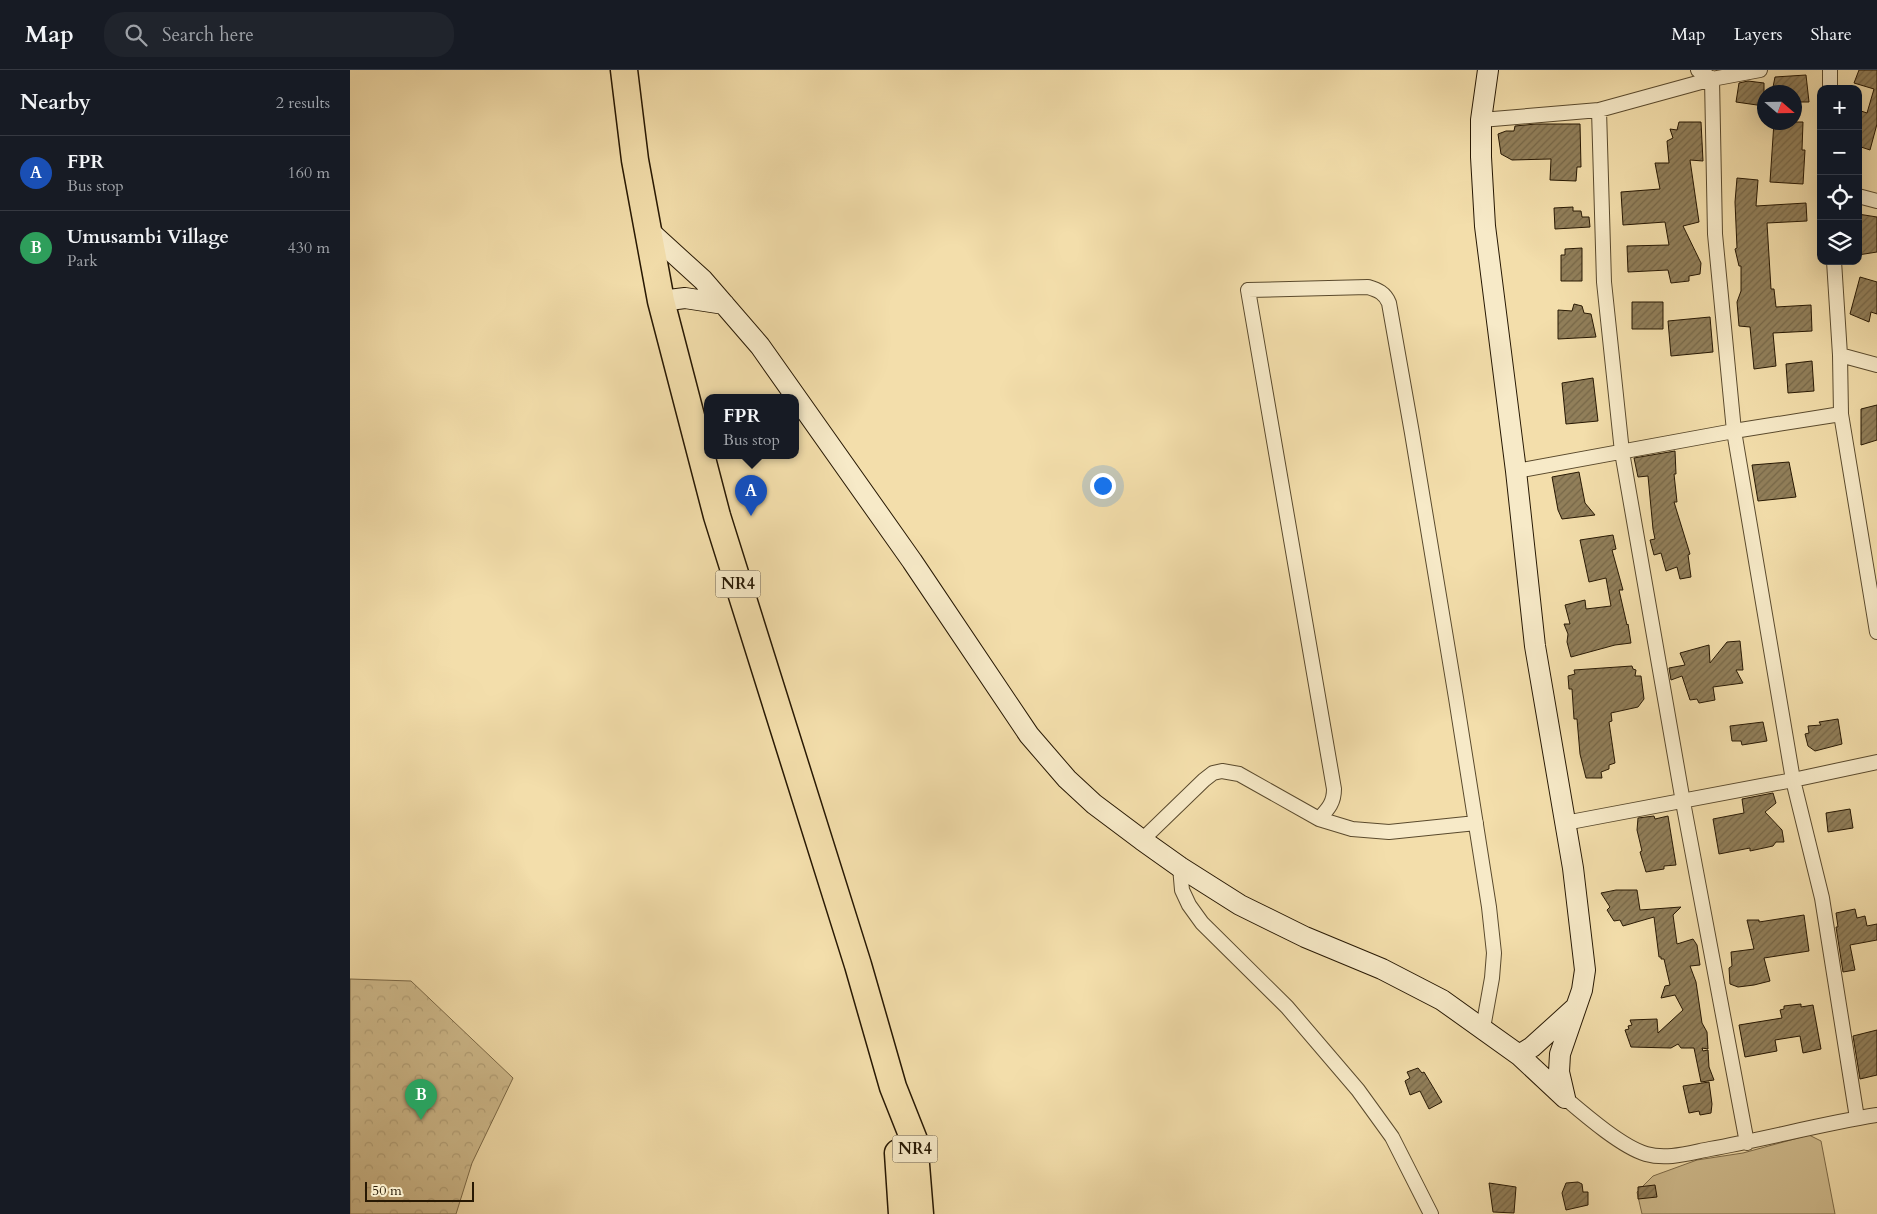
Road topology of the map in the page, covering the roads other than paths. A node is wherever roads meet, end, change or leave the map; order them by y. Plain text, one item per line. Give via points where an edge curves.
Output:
1 (1488, 70) edge
2 (1698, 70) edge
3 (1760, 70) edge
4 (1830, 70) edge
5 (626, 71) edge
6 (1712, 79) junction
7 (1830, 85) edge
8 (1599, 110) junction
9 (1481, 120) junction
10 (1862, 197) edge
11 (1877, 201) edge
12 (648, 230) junction
13 (1834, 265) edge
14 (661, 301) junction
15 (724, 304) junction
16 (1840, 355) junction
17 (1877, 364) edge
18 (794, 394) edge
19 (799, 401) edge
20 (1841, 414) junction
21 (1734, 431) junction
22 (1622, 452) junction
23 (1516, 471) junction
24 (1877, 632) edge
25 (1877, 762) edge
26 (1793, 780) junction
27 (1684, 802) junction
28 (1319, 819) junction
29 (1476, 823) junction
30 (1565, 823) junction
31 (1142, 840) junction
32 (1180, 867) junction
33 (1575, 1008) junction
34 (1483, 1028) junction
35 (1519, 1055) junction
36 (893, 1087) junction
37 (1565, 1098) junction
38 (1877, 1115) edge
39 (1857, 1118) junction
40 (1747, 1143) junction
41 (902, 1214) edge
42 (920, 1214) edge
43 (1431, 1214) edge

1 - 9 street
2 - 6 street
3 - 6 street
4 - 7 street
5 - 12 highway, NR4 via 635,160
6 - 8 street
6 - 21 street via 1715,234
8 - 9 street
8 - 22 street via 1604,282
9 - 23 street via 1485,226
10 - 11 street
12 - 14 highway, NR4
12 - 15 street via 703,280
13 - 16 street
14 - 15 street via 685,298
14 - 36 highway, NR4 via 717,516
15 - 18 street via 760,346
16 - 17 street
16 - 20 street
19 - 31 street via 1029,735 1067,779
20 - 21 street
20 - 24 street
21 - 22 street
21 - 26 street
22 - 23 street
22 - 27 street
23 - 30 street via 1535,646
25 - 26 street
26 - 27 street
26 - 39 street via 1822,898
27 - 30 street
27 - 40 street
28 - 29 street via 1352,829 1389,832
28 - 29 street via 1331,806 1334,790 1248,290 1368,287 1386,297 1412,433
28 - 31 street via 1239,774 1222,771 1204,780
29 - 34 street via 1494,953
30 - 33 street via 1578,900 1584,970 1582,990
31 - 32 street
32 - 34 street via 1268,920 1411,983
32 - 43 street via 1182,890 1202,923 1287,1007 1358,1090 1392,1137
33 - 35 street
33 - 37 street via 1560,1054 1559,1072
34 - 35 street
35 - 37 street
36 - 41 highway, NR4
36 - 42 highway, NR4 via 914,1140
37 - 40 street via 1590,1119 1644,1154 1667,1157
38 - 39 street
39 - 40 street

